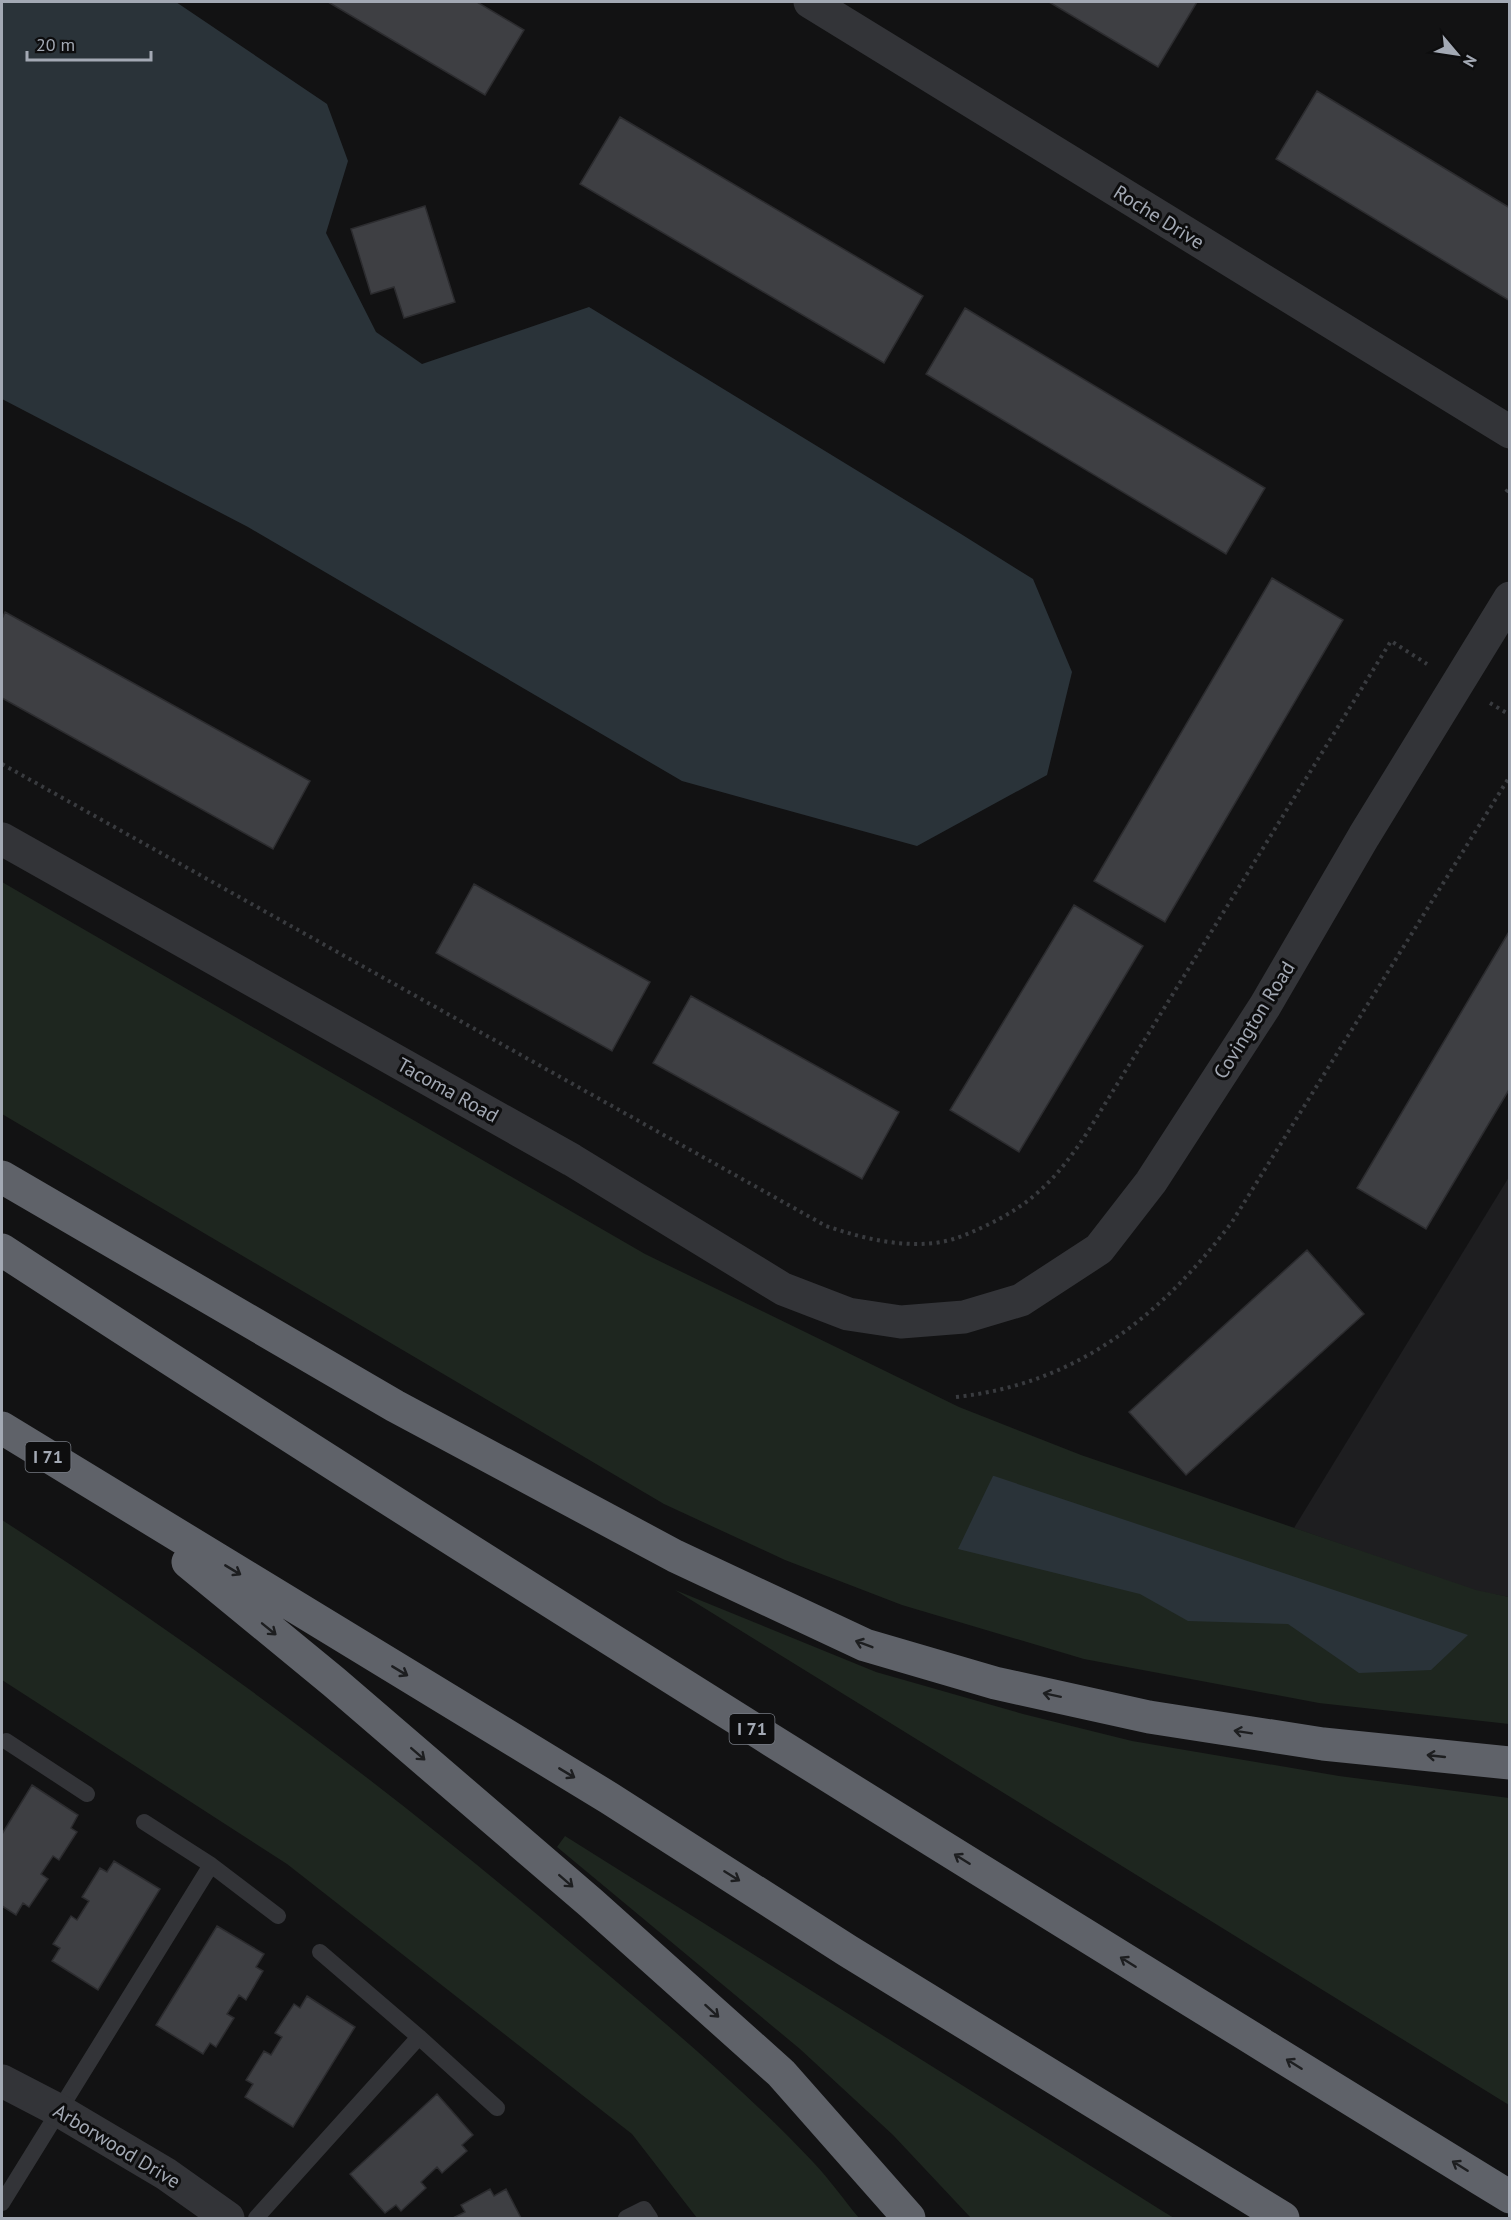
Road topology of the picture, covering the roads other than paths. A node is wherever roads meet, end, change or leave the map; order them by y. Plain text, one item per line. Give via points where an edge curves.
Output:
1 (810, 2) edge
2 (1509, 432) edge
3 (1509, 598) edge
4 (2, 839) edge
5 (2, 1177) edge
6 (2, 1250) edge
7 (901, 1322) joint
8 (2, 1428) edge
9 (94, 1485) junction
10 (3, 1742) edge
11 (1509, 1763) edge
12 (87, 1794) dead end
13 (144, 1822) dead end
14 (210, 1865) junction
15 (278, 1916) dead end
16 (320, 1952) dead end
17 (419, 2037) junction
18 (2, 2081) edge
19 (496, 2108) dead end
20 (58, 2110) junction
21 (1509, 2197) edge
22 (2, 2203) edge
23 (228, 2218) edge
24 (256, 2218) edge
25 (626, 2218) edge
26 (650, 2218) edge
27 (909, 2218) edge
28 (1283, 2218) edge

1 - 2 street, Roche Drive
3 - 7 street, Covington Road via 1265,1006 1151,1182 1099,1249 1021,1300 964,1317
4 - 7 street, Tacoma Road via 572,1160 783,1289 848,1314
11 -> 5 highway via 1323,1744 1149,1717 995,1683 865,1645 675,1556 394,1406
21 -> 6 highway, I 71 via 278,1431
8 - 9 highway, I 71
9 -> 27 highway via 343,1689 781,2073
9 -> 28 highway, I 71 via 609,1798 858,1957
10 - 12 lane
13 - 14 lane
14 - 15 lane
14 - 20 lane
16 - 17 lane
17 - 19 lane
17 - 24 lane
18 - 20 street, Arborwood Drive
20 - 22 lane
20 - 23 street, Arborwood Drive via 166,2174
25 - 26 lane via 644,2209

